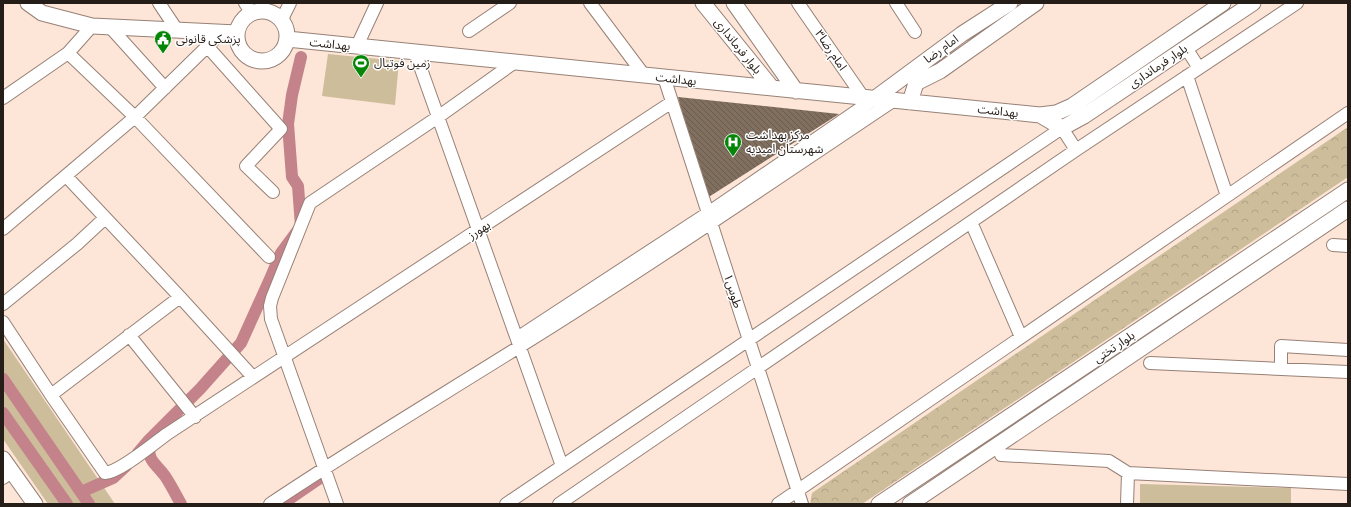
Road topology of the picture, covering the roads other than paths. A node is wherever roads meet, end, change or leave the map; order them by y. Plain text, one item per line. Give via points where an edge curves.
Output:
1 (28, 3) edge
2 (159, 3) edge
3 (290, 3) edge
4 (377, 3) edge
5 (510, 3) edge
6 (590, 3) edge
7 (703, 3) edge
8 (734, 3) edge
9 (798, 3) edge
10 (896, 3) edge
11 (1010, 3) edge
12 (1036, 3) edge
13 (1223, 3) edge
14 (1253, 3) edge
15 (1297, 3) edge
16 (249, 8) edge
17 (282, 21) junction
18 (92, 26) junction
19 (110, 27) junction
20 (177, 30) junction
21 (469, 31) dead end
22 (915, 32) dead end
23 (221, 33) junction
24 (237, 33) junction
25 (287, 39) junction
26 (207, 46) junction
27 (357, 46) junction
28 (1186, 48) junction
29 (415, 52) junction
30 (68, 53) junction
31 (515, 62) junction
32 (1199, 68) junction
33 (644, 76) junction
34 (1187, 76) junction
35 (664, 77) junction
36 (165, 88) junction
37 (772, 88) junction
38 (796, 91) junction
39 (3, 98) edge
40 (868, 98) junction
41 (893, 101) junction
42 (672, 102) junction
43 (910, 102) junction
44 (1348, 113) edge
45 (1040, 116) junction
46 (135, 117) junction
47 (438, 117) junction
48 (1062, 128) junction
49 (1076, 150) junction
50 (66, 176) junction
51 (1348, 190) edge
52 (273, 192) dead end
53 (1227, 196) junction
54 (1348, 209) edge
55 (105, 218) junction
56 (709, 218) junction
57 (971, 222) junction
58 (3, 229) edge
59 (478, 230) junction
60 (1333, 245) dead end
61 (1348, 246) edge
62 (269, 257) dead end
63 (180, 297) junction
64 (3, 304) edge
65 (3, 322) edge
66 (129, 335) junction
67 (1021, 338) junction
68 (749, 340) junction
69 (518, 342) junction
70 (1348, 350) edge
71 (285, 356) junction
72 (1150, 363) dead end
73 (758, 367) junction
74 (1280, 369) junction
75 (1348, 372) edge
76 (253, 377) junction
77 (51, 394) junction
78 (194, 417) junction
79 (1000, 455) dead end
80 (3, 459) edge
81 (562, 466) junction
82 (324, 468) junction
83 (1128, 473) junction
84 (7, 475) edge
85 (1348, 484) edge
86 (797, 491) junction
87 (35, 504) edge
88 (270, 504) edge
89 (336, 504) edge
90 (506, 504) edge
91 (559, 504) edge
92 (778, 504) edge
93 (802, 504) edge
94 (879, 504) edge
95 (910, 504) edge
96 (1127, 504) edge

1 - 18 street via 42,13
2 - 20 street
3 - 17 street
4 - 27 street
5 - 21 street
6 - 33 street
7 - 37 street, بلوار فرمانداری
8 - 38 street, بلوار فرمانداری
9 - 40 street, امام رضا۳
10 - 22 street
11 - 40 street, امام رضا
12 - 43 street, امام رضا via 940,71 916,83
13 - 45 street, بلوار فرمانداری via 1072,106
14 - 28 street, بلوار فرمانداری
15 - 32 street
16 - 17 street via 277,16
16 - 24 street
17 - 25 street
18 - 19 street
18 - 30 street
19 - 20 street
19 - 36 street
20 - 23 street
23 - 24 street
23 - 26 street
24 - 25 street via 242,52 259,61 277,56
25 - 27 street, بهداشت
26 - 36 street
26 - 52 street via 281,129 246,166
27 - 29 street, بهداشت
28 - 32 street
28 - 48 street, بلوار فرمانداری
29 - 31 street, بهداشت
29 - 47 street
30 - 39 street
30 - 46 street
31 - 33 street, بهداشت
31 - 47 street
32 - 34 street
33 - 35 street, بهداشت
34 - 49 street
34 - 53 street
35 - 37 street, بهداشت
35 - 42 street, طوس۱
36 - 46 street
37 - 38 street, بهداشت
38 - 40 street, بهداشت
40 - 41 street, بهداشت
40 - 56 street
41 - 43 street, بهداشت
41 - 56 street
42 - 56 street, طوس۱
42 - 59 street, بهورز
43 - 45 street, بهداشت
44 - 53 street
45 - 48 street, بهداشت
46 - 50 street
46 - 62 street
47 - 59 street
47 - 71 street via 310,202 270,306 271,320
48 - 49 street
48 - 68 street
49 - 57 street
50 - 55 street
50 - 58 street
51 - 94 street, بلوار تختی
53 - 67 street
54 - 95 street, بلوار تختی
55 - 63 street
55 - 64 street
56 - 68 street, طوس۱
56 - 69 street
57 - 67 street
57 - 73 street
59 - 69 street
59 - 71 street, بهورز
60 - 61 street
63 - 66 street
63 - 76 street
65 - 77 street
66 - 77 street
66 - 78 street
67 - 86 street
68 - 73 street, طوس۱
68 - 81 street
69 - 81 street
69 - 82 street
70 - 74 street via 1281,346
71 - 76 street, بهورز
71 - 82 street
72 - 74 street
73 - 86 street, طوس۱
73 - 91 street
74 - 75 street
76 - 78 street, بهورز
77 - 78 street, بهورز via 105,473 120,468
79 - 83 street via 1109,461
80 - 84 street
81 - 90 street
82 - 88 street
82 - 89 street
83 - 85 street
83 - 96 street
84 - 87 street
86 - 92 street
86 - 93 street, طوس۱

